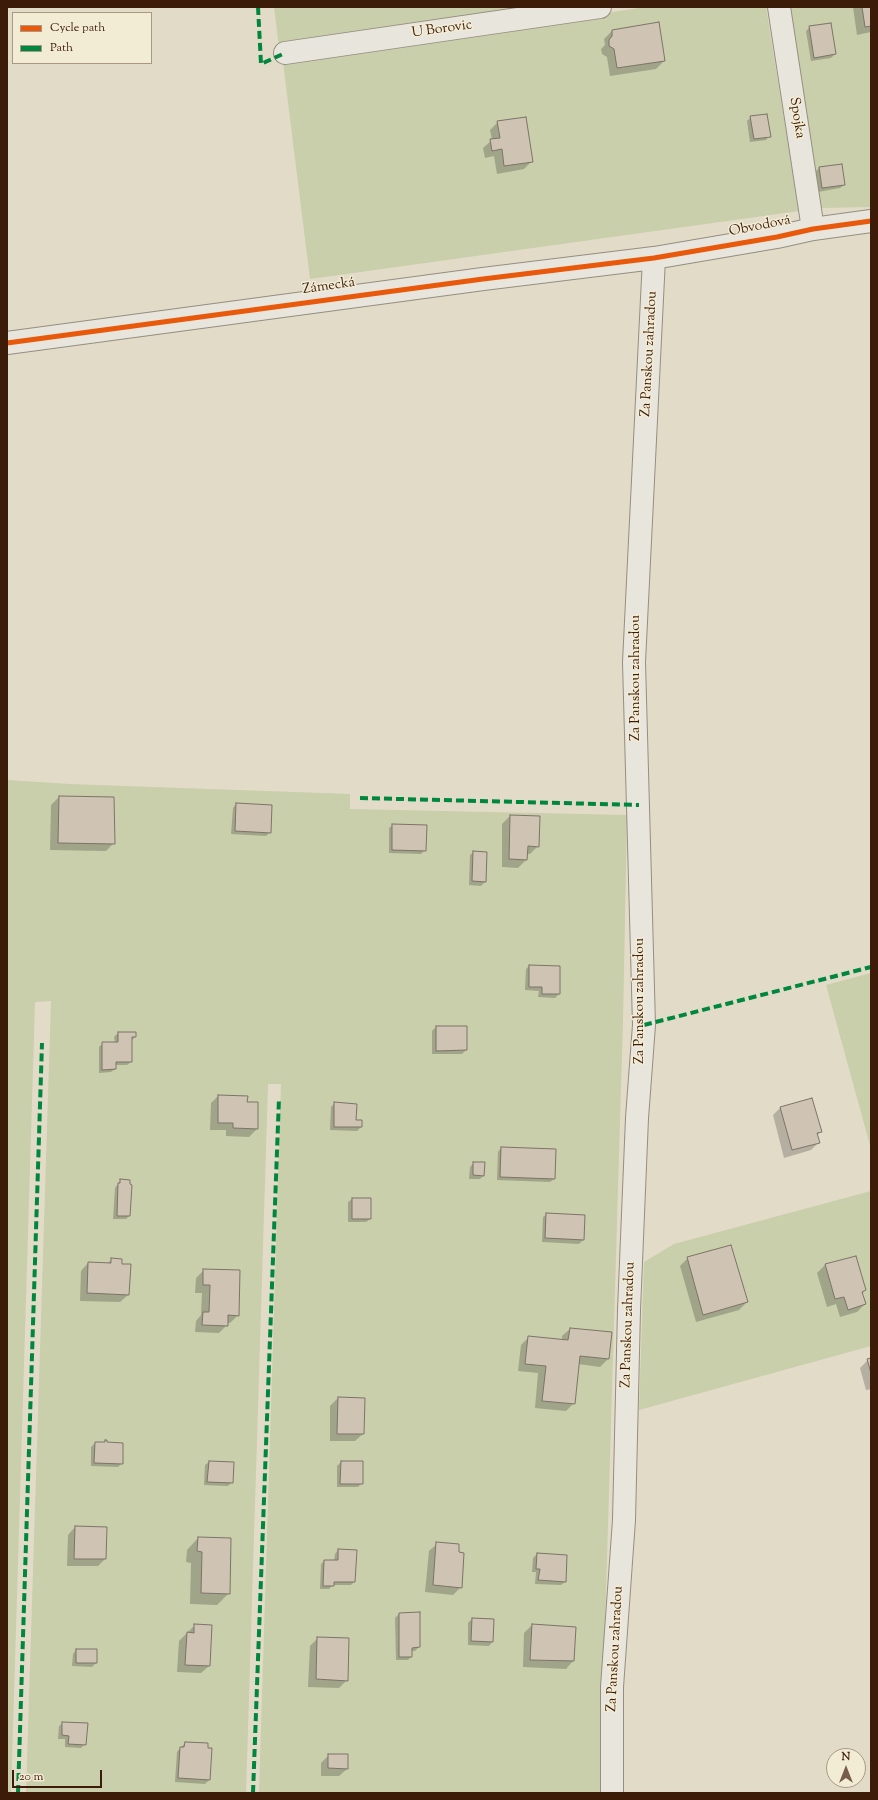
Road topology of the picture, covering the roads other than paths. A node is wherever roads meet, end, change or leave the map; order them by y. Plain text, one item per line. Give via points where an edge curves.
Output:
1 (600, 7) edge
2 (779, 7) edge
3 (285, 53) dead end
4 (871, 221) edge
5 (813, 229) junction
6 (654, 258) junction
7 (7, 343) edge
8 (612, 1793) edge

1 - 3 street, U Borovic
2 - 5 street, Spojka
4 - 5 street, Obvodová
5 - 6 street, Obvodová
6 - 7 street, Zámecká
6 - 8 street, Za Panskou zahradou via 634,662 644,1025 635,1166 624,1520 612,1687

